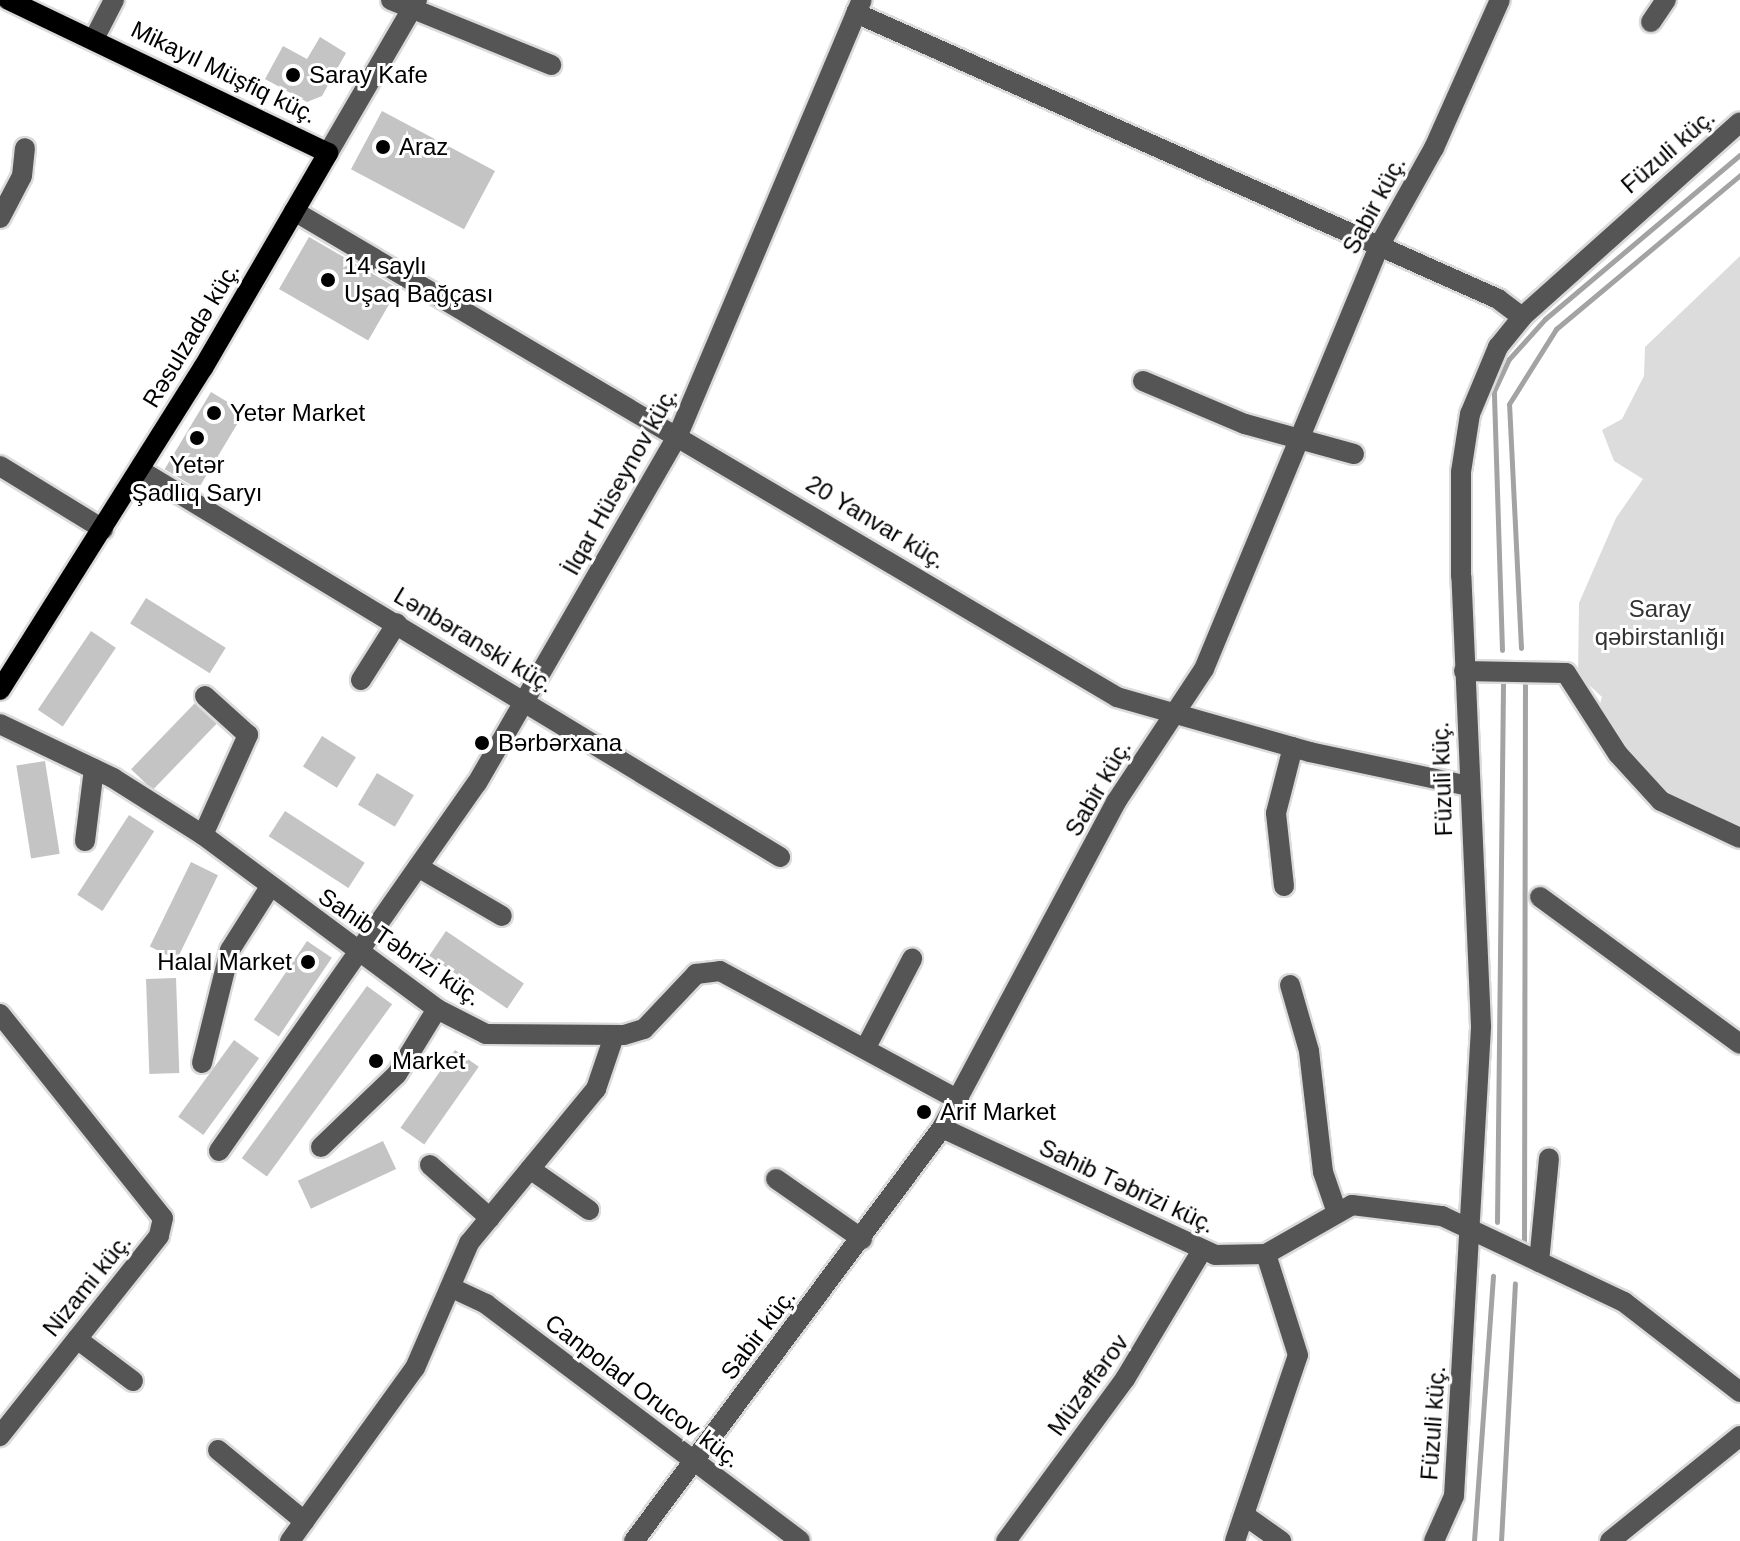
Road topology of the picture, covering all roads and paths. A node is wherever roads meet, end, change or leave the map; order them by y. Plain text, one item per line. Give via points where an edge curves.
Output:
1 (8, 0) edge
2 (114, 0) edge
3 (391, 0) edge
4 (1500, 0) edge
5 (1666, 0) edge
6 (415, 4) edge
7 (859, 7) edge
8 (1651, 22) dead end
9 (95, 37) junction
10 (551, 65) dead end
11 (1740, 122) edge
12 (25, 148) dead end
13 (328, 153) junction
14 (294, 211) junction
15 (0, 218) edge
16 (1378, 248) junction
17 (1522, 317) junction
18 (1143, 381) dead end
19 (678, 435) junction
20 (1296, 438) junction
21 (1354, 454) dead end
22 (0, 466) edge
23 (140, 470) junction
24 (103, 529) junction
25 (397, 623) junction
26 (1464, 671) junction
27 (361, 680) dead end
28 (0, 690) edge
29 (205, 696) dead end
30 (525, 701) junction
31 (1173, 716) junction
32 (0, 724) edge
33 (1293, 747) junction
34 (94, 769) junction
35 (1468, 786) junction
36 (203, 835) junction
37 (1740, 838) edge
38 (85, 841) dead end
39 (780, 857) dead end
40 (418, 867) junction
41 (1284, 886) dead end
42 (270, 887) junction
43 (1540, 897) dead end
44 (502, 916) dead end
45 (357, 953) junction
46 (912, 959) dead end
47 (1290, 985) dead end
48 (437, 1009) junction
49 (0, 1014) edge
50 (614, 1036) junction
51 (1740, 1044) edge
52 (865, 1049) junction
53 (202, 1063) dead end
54 (959, 1100) junction
55 (942, 1128) junction
56 (321, 1147) dead end
57 (219, 1151) dead end
58 (1549, 1158) dead end
59 (430, 1165) dead end
60 (530, 1169) junction
61 (776, 1179) dead end
62 (1336, 1209) junction
63 (589, 1210) dead end
64 (490, 1218) junction
65 (1471, 1233) junction
66 (862, 1239) junction
67 (1201, 1252) junction
68 (1266, 1254) junction
69 (1539, 1262) junction
70 (452, 1288) junction
71 (77, 1339) junction
72 (133, 1381) dead end
73 (1740, 1392) edge
74 (0, 1436) edge
75 (1740, 1436) edge
76 (218, 1450) dead end
77 (693, 1463) junction
78 (1247, 1517) junction
79 (304, 1521) junction
80 (290, 1541) edge
81 (634, 1541) edge
82 (800, 1541) edge
83 (1006, 1541) edge
84 (1235, 1541) edge
85 (1281, 1541) edge
86 (1434, 1541) edge
87 (1610, 1541) edge

1 - 9 main road, Mikayıl Müşfiq küç.
2 - 9 street
3 - 6 street
4 - 16 street, Sabir küç. via 1434,148
5 - 8 street
6 - 10 street
6 - 13 street, Rəsulzadə küç.
7 - 16 street
7 - 19 street, İlqar Hüseynov küç.
9 - 13 main road, Mikayıl Müşfiq küç.
11 - 17 street, Füzuli küç.
12 - 15 street via 22,176
13 - 14 main road, Rəsulzadə küç.
14 - 19 street, 20 Yanvar küç.
14 - 23 main road, Rəsulzadə küç.
16 - 17 street via 1498,299
16 - 20 street, Sabir küç.
17 - 26 street, Füzuli küç. via 1498,347 1470,414 1461,472
18 - 20 street
19 - 30 street, İlqar Hüseynov küç.
19 - 31 street, 20 Yanvar küç. via 1117,697
20 - 21 street
20 - 31 street, Sabir küç. via 1204,669
22 - 24 street
23 - 24 main road, Rəsulzadə küç.
23 - 25 street, Lənbəranski küç.
24 - 28 main road, Rəsulzadə küç.
25 - 27 street
25 - 30 street, Lənbəranski küç.
26 - 35 street, Füzuli küç.
26 - 37 street via 1566,673 1618,754 1661,801
29 - 36 street via 248,735
30 - 39 street, Lənbəranski küç.
30 - 40 street, İlqar Hüseynov küç.
31 - 33 street, 20 Yanvar küç.
31 - 54 street, Sabir küç. via 1116,802
32 - 34 street, Sahib Təbrizi küç.
33 - 35 street, 20 Yanvar küç.
33 - 41 street via 1276,813
34 - 36 street, Sahib Təbrizi küç.
34 - 38 street
35 - 65 street, Füzuli küç. via 1481,1026
36 - 42 street, Sahib Təbrizi küç.
40 - 44 street
40 - 45 street, İlqar Hüseynov küç.
42 - 45 street, Sahib Təbrizi küç.
42 - 53 street via 230,950
43 - 51 street
45 - 48 street, Sahib Təbrizi küç.
45 - 57 street, İlqar Hüseynov küç.
46 - 52 street
47 - 62 street via 1311,1062 1326,1190
48 - 50 street, Sahib Təbrizi küç. via 502,1037
48 - 56 street via 397,1074
49 - 71 street, Nizami küç. via 163,1218 159,1236
50 - 52 street, Sahib Təbrizi küç. via 644,1029 696,974 720,971
50 - 60 street via 596,1089
52 - 54 street, Sahib Təbrizi küç.
54 - 55 street, Sabir küç.
55 - 66 street, Sabir küç.
55 - 67 street, Sahib Təbrizi küç.
58 - 69 street
59 - 64 street
60 - 63 street
60 - 64 street
61 - 66 street
62 - 65 street via 1424,1210
62 - 68 street
64 - 70 street via 460,1258
65 - 69 street
65 - 86 street, Füzuli küç. via 1454,1496
66 - 77 street, Sabir küç.
67 - 68 street, Sahib Təbrizi küç.
67 - 83 street, Müzəffərov via 1142,1354
68 - 78 street via 1298,1355
69 - 73 street via 1624,1302
70 - 77 street, Canpolad Orucov küç. via 486,1304
70 - 79 street via 415,1368
71 - 72 street
71 - 74 street, Nizami küç.
75 - 87 street
76 - 79 street
77 - 81 street, Sabir küç.
77 - 82 street, Canpolad Orucov küç.
78 - 84 street
78 - 85 street
79 - 80 street

